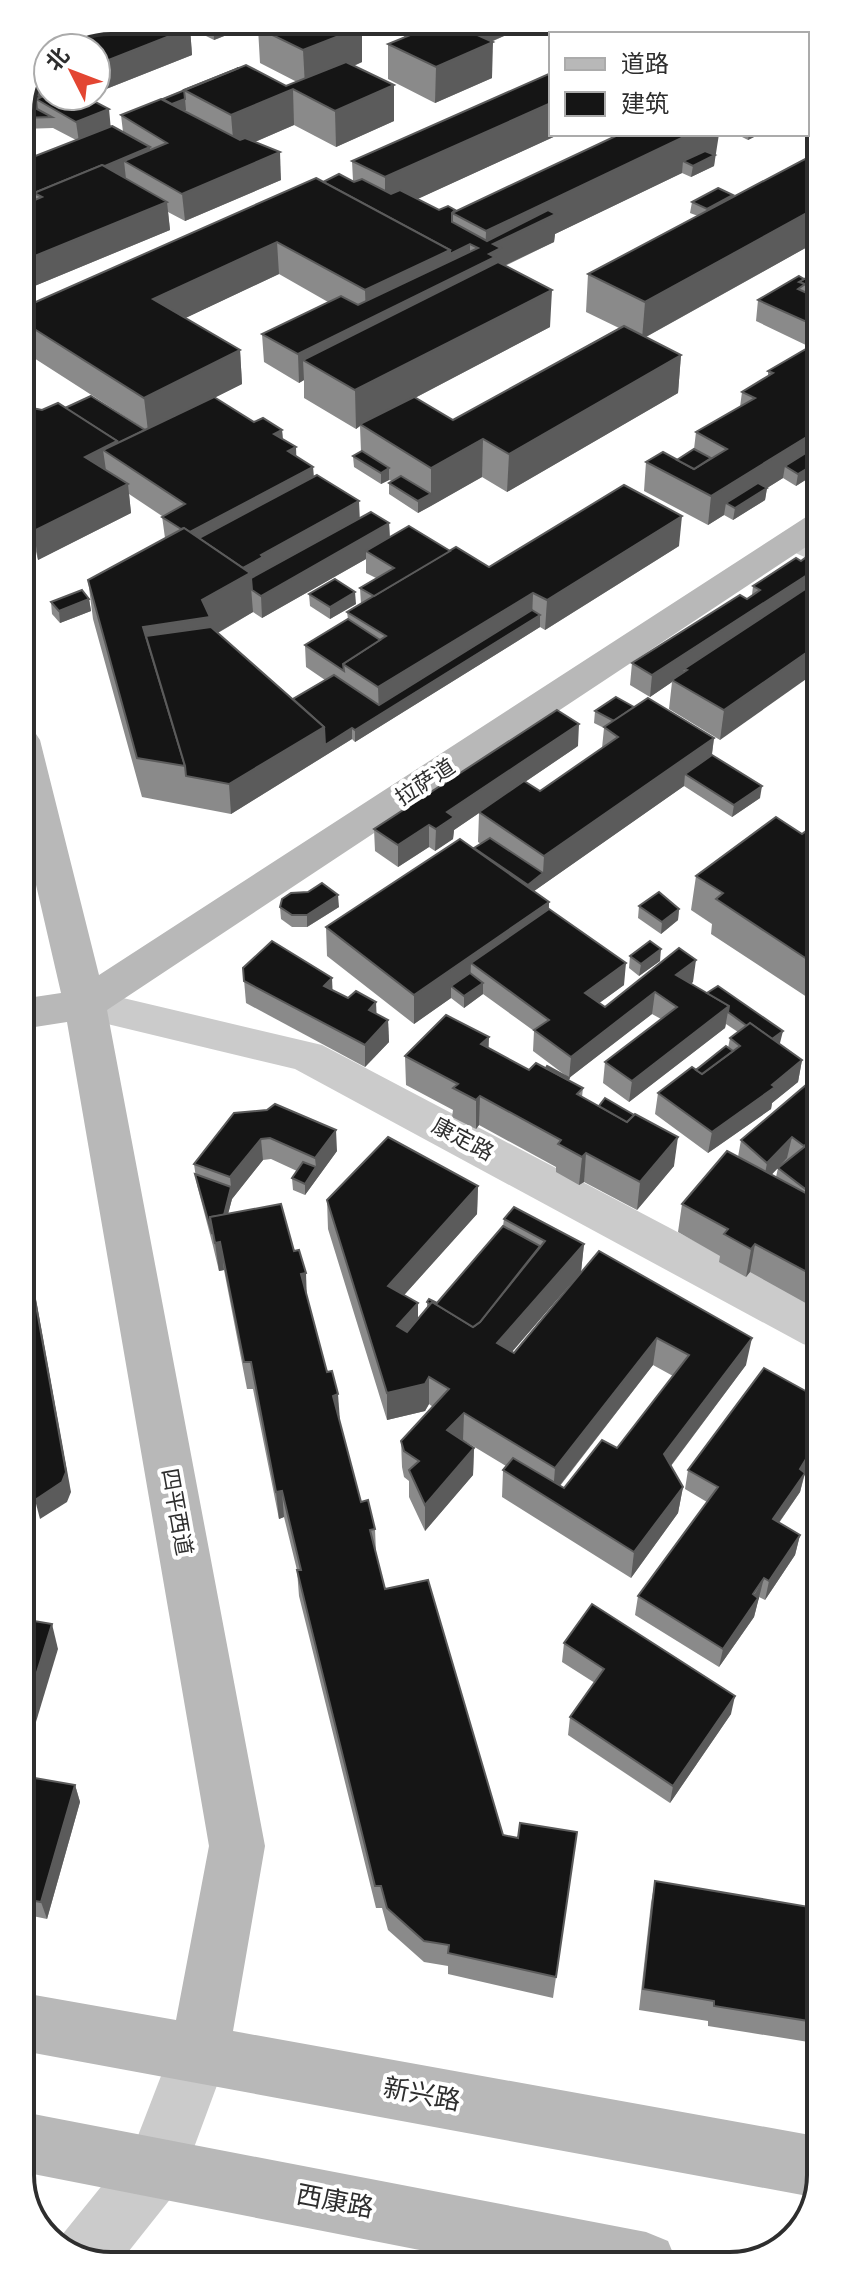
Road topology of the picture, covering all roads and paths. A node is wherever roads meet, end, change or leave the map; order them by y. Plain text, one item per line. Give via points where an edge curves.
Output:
1 (807, 541) edge
2 (34, 794) edge
3 (85, 1004) junction
4 (34, 1012) edge
5 (807, 1323) edge
6 (34, 2024) edge
7 (199, 2053) junction
8 (34, 2144) edge
9 (807, 2165) edge
10 (157, 2166) junction
11 (91, 2249) edge
12 (591, 2252) edge

1 - 3 street, 拉萨道
2 - 3 street, 四平西道
3 - 4 street, 拉萨道
3 - 5 street, 康定路 via 307,1056
3 - 7 street, 四平西道 via 237,1846
6 - 7 street, 新兴路
7 - 9 street, 新兴路
7 - 10 street, 四平西道
8 - 10 street, 西康路
10 - 11 street, 四平西道
10 - 12 street, 西康路

